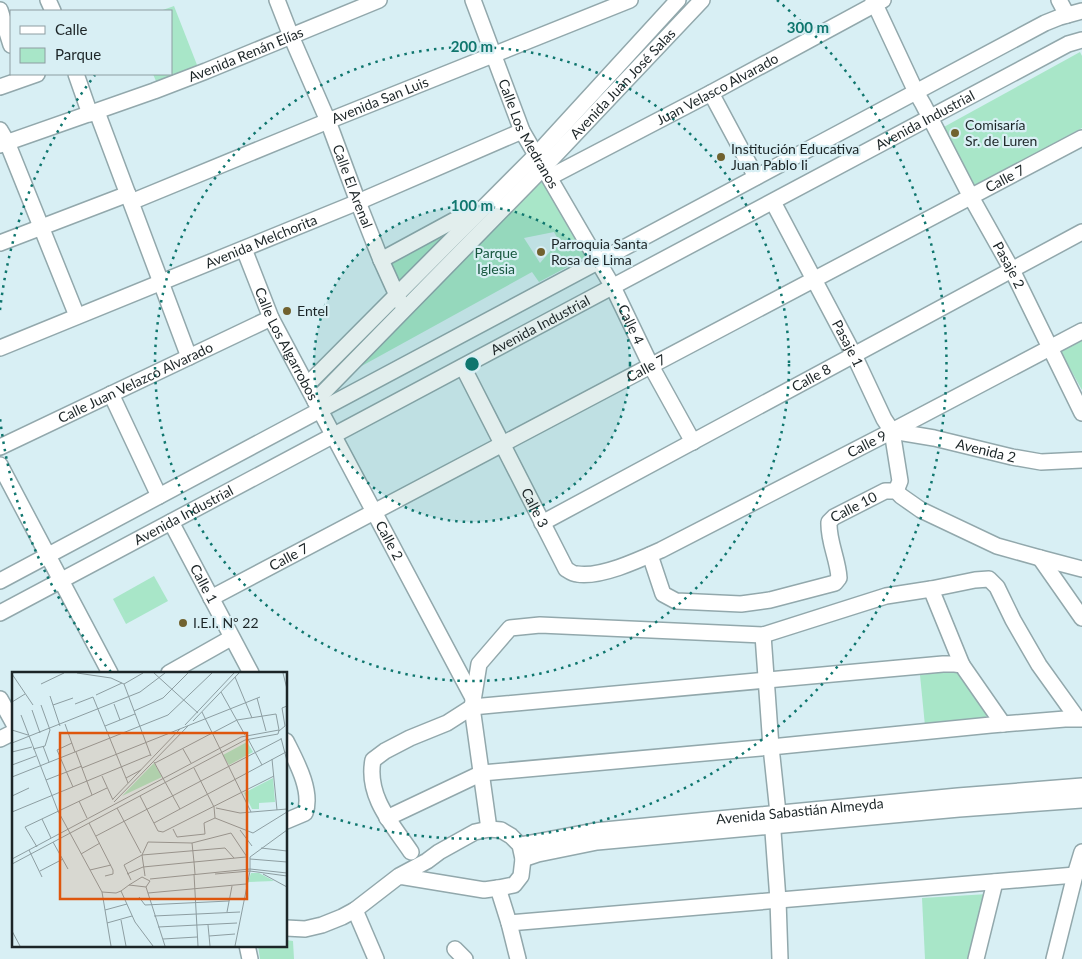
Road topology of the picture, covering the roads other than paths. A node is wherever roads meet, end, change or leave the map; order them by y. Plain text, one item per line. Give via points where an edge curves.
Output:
1 (278, 0) edge
2 (379, 0) edge
3 (473, 0) edge
4 (630, 0) edge
5 (678, 0) edge
6 (702, 0) edge
7 (1059, 0) edge
8 (877, 1) edge
9 (0, 10) edge
10 (1082, 11) edge
11 (1067, 15) junction
12 (291, 36) junction
13 (1082, 40) edge
14 (10, 42) edge
15 (494, 55) junction
16 (618, 64) junction
17 (76, 75) edge
18 (630, 75) junction
19 (21, 76) edge
20 (0, 87) edge
21 (916, 92) junction
22 (711, 93) junction
23 (94, 113) junction
24 (930, 118) junction
25 (328, 122) junction
26 (522, 131) junction
27 (1082, 138) edge
28 (2, 139) edge
29 (543, 166) junction
30 (756, 177) junction
31 (971, 197) junction
32 (130, 198) junction
33 (490, 201) junction
34 (358, 202) junction
35 (772, 202) junction
36 (40, 227) junction
37 (1082, 232) edge
38 (0, 243) edge
39 (244, 249) junction
40 (381, 260) junction
41 (598, 261) junction
42 (1012, 270) junction
43 (813, 280) junction
44 (161, 283) junction
45 (613, 286) junction
46 (397, 294) junction
47 (404, 310) junction
48 (77, 316) junction
49 (271, 318) junction
50 (1082, 331) edge
51 (0, 348) edge
52 (1050, 348) junction
53 (854, 355) junction
54 (189, 357) junction
55 (651, 366) junction
56 (462, 367) junction
57 (306, 385) junction
58 (111, 394) junction
59 (317, 405) junction
60 (1082, 413) edge
61 (892, 431) junction
62 (333, 436) junction
63 (693, 442) junction
64 (502, 445) junction
65 (0, 447) edge
66 (1082, 460) edge
67 (0, 465) edge
68 (896, 491) junction
69 (159, 496) junction
70 (374, 512) junction
71 (171, 522) junction
72 (542, 524) junction
73 (650, 555) junction
74 (1040, 558) junction
75 (54, 568) junction
76 (1082, 569) edge
77 (0, 581) edge
78 (931, 589) junction
79 (211, 598) junction
80 (0, 613) edge
81 (1082, 618) edge
82 (763, 635) junction
83 (231, 638) junction
84 (962, 665) junction
85 (109, 672) edge
86 (171, 672) edge
87 (250, 672) edge
88 (766, 680) junction
89 (0, 699) edge
90 (472, 703) junction
91 (1080, 718) edge
92 (12, 720) edge
93 (1003, 724) junction
94 (12, 733) edge
95 (0, 739) edge
96 (772, 746) junction
97 (288, 749) edge
98 (292, 766) edge
99 (482, 773) junction
100 (1082, 786) edge
101 (1082, 800) edge
102 (388, 818) junction
103 (774, 818) junction
104 (288, 820) edge
105 (489, 829) junction
106 (411, 852) dead end
107 (521, 852) junction
108 (1082, 852) edge
109 (427, 861) junction
110 (1075, 875) junction
111 (399, 876) junction
112 (429, 881) junction
113 (995, 882) junction
114 (498, 888) junction
115 (778, 900) junction
116 (355, 910) junction
117 (509, 923) junction
118 (288, 928) edge
119 (247, 946) edge
120 (250, 959) edge
121 (376, 959) edge
122 (518, 959) edge
123 (780, 959) edge
124 (976, 959) edge
125 (1054, 959) edge

1 - 12 street, Calle El Arenal
2 - 12 street, Avenida Renán Elías
3 - 15 street, Calle Los Medranos
4 - 15 street, Avenida San Luis
5 - 16 street, Avenida Juan José Salas
6 - 18 street, Avenida Juan José Salas
7 - 11 street
8 - 21 street, Pasaje 2
8 - 22 street, Juan Velasco Alvarado
9 - 14 street
10 - 11 street, Avenida Industrial
11 - 21 street, Avenida Industrial via 1045,23
12 - 23 street, Avenida Renán Elías
12 - 25 street, Calle El Arenal
13 - 24 street, Avenida Industrial via 1068,44
15 - 25 street, Avenida San Luis
15 - 26 street, Calle Los Medranos
16 - 18 street
16 - 29 street, Avenida Juan José Salas
17 - 23 street
18 - 29 street, Avenida Juan José Salas
19 - 20 street
21 - 24 street, Pasaje 2
21 - 30 street, Avenida Industrial
22 - 29 street, Juan Velasco Alvarado
22 - 30 street
23 - 28 street, Avenida Renán Elías
23 - 32 street
24 - 31 street, Pasaje 2
24 - 35 street, Avenida Industrial
25 - 32 street, Avenida San Luis
25 - 34 street, Calle El Arenal
26 - 29 street, Calle Los Medranos
26 - 34 street, Avenida Melchorita
27 - 31 street, Calle 7
28 - 36 street
29 - 33 street
29 - 41 street, Calle Los Medranos
29 - 47 street
30 - 41 street, Avenida Industrial
31 - 42 street, Pasaje 2
31 - 43 street, Calle 7
32 - 36 street, Avenida San Luis
32 - 44 street
33 - 40 street
33 - 46 street
34 - 39 street, Avenida Melchorita
34 - 40 street, Calle El Arenal
35 - 43 street, Pasaje 1
35 - 45 street, Avenida Industrial
36 - 38 street, Avenida San Luis
36 - 48 street
37 - 42 street, Calle 8
39 - 44 street, Avenida Melchorita
39 - 49 street, Calle Los Algarrobos
40 - 46 street, Calle El Arenal
41 - 45 street, Calle 4
41 - 59 street, Avenida Industrial
42 - 52 street, Pasaje 2
42 - 53 street, Calle 8
43 - 53 street, Pasaje 1
43 - 55 street, Calle 7
44 - 48 street, Avenida Melchorita
44 - 54 street
45 - 55 street, Calle 4
45 - 56 street, Avenida Industrial
46 - 47 street, Calle El Arenal
46 - 57 street
47 - 59 street
48 - 51 street, Avenida Melchorita
49 - 54 street, Calle Juan Velazco Alvarado
49 - 57 street, Calle Los Algarrobos
50 - 52 street, Calle 9
52 - 60 street, Pasaje 2
52 - 61 street, Calle 9
53 - 61 street, Pasaje 1
53 - 63 street, Calle 8
54 - 58 street, Calle Juan Velazco Alvarado
55 - 63 street, Calle 4
55 - 64 street, Calle 7
56 - 62 street, Avenida Industrial
56 - 64 street, Calle 3
57 - 59 street, Calle Los Algarrobos
58 - 65 street, Calle Juan Velazco Alvarado
58 - 69 street
59 - 62 street, Calle Los Algarrobos
59 - 69 street, Avenida Industrial
61 - 66 street, Avenida 2 via 1041,462
61 - 68 street, Pasaje 1 via 900,481
61 - 73 street, Calle 9
62 - 70 street, Calle 2
62 - 71 street, Avenida Industrial
63 - 72 street, Calle 8
64 - 70 street, Calle 7
64 - 72 street, Calle 3
67 - 75 street
68 - 73 street, Calle 10 via 885,491 829,522 839,570 835,583 741,604 676,601 663,594
68 - 74 street, Calle 10 via 921,510 997,546
69 - 75 street, Avenida Industrial
70 - 79 street, Calle 7
70 - 90 street, Calle 2
71 - 75 street, Avenida Industrial
71 - 79 street, Calle 1
72 - 73 street, Calle 3 via 566,569 574,574 598,573
74 - 76 street, Calle 10
74 - 81 street
75 - 77 street, Avenida Industrial
75 - 80 street, Avenida Industrial
75 - 85 street
78 - 82 street via 886,596
78 - 84 street
78 - 91 street via 989,579 998,586 1013,620 1039,664
79 - 83 street, Calle 1
82 - 88 street
82 - 90 street via 540,625 510,628 479,664
83 - 86 street
83 - 87 street, Calle 1
84 - 88 street
84 - 93 street
88 - 90 street
88 - 96 street
89 - 92 street
90 - 99 street
90 - 102 street via 447,722 410,738 373,760 373,787
91 - 93 street
93 - 96 street
94 - 95 street
96 - 99 street
96 - 103 street
97 - 98 street
98 - 104 street via 307,792 307,807 305,813
99 - 102 street
99 - 105 street
100 - 103 street, Avenida Sabastián Almeyda via 958,796
101 - 103 street, Avenida Sabastián Almeyda
102 - 106 street
103 - 107 street, Avenida Sabastián Almeyda via 597,842 538,854
103 - 115 street
105 - 107 street via 501,830 511,836
105 - 109 street via 474,832
107 - 114 street via 520,876 514,885
108 - 110 street
109 - 111 street
109 - 112 street
110 - 113 street
110 - 125 street
111 - 112 street
111 - 116 street
112 - 114 street via 484,890
113 - 115 street
113 - 124 street
114 - 117 street
115 - 117 street
115 - 123 street
116 - 118 street via 314,927
116 - 121 street
117 - 122 street
119 - 120 street

